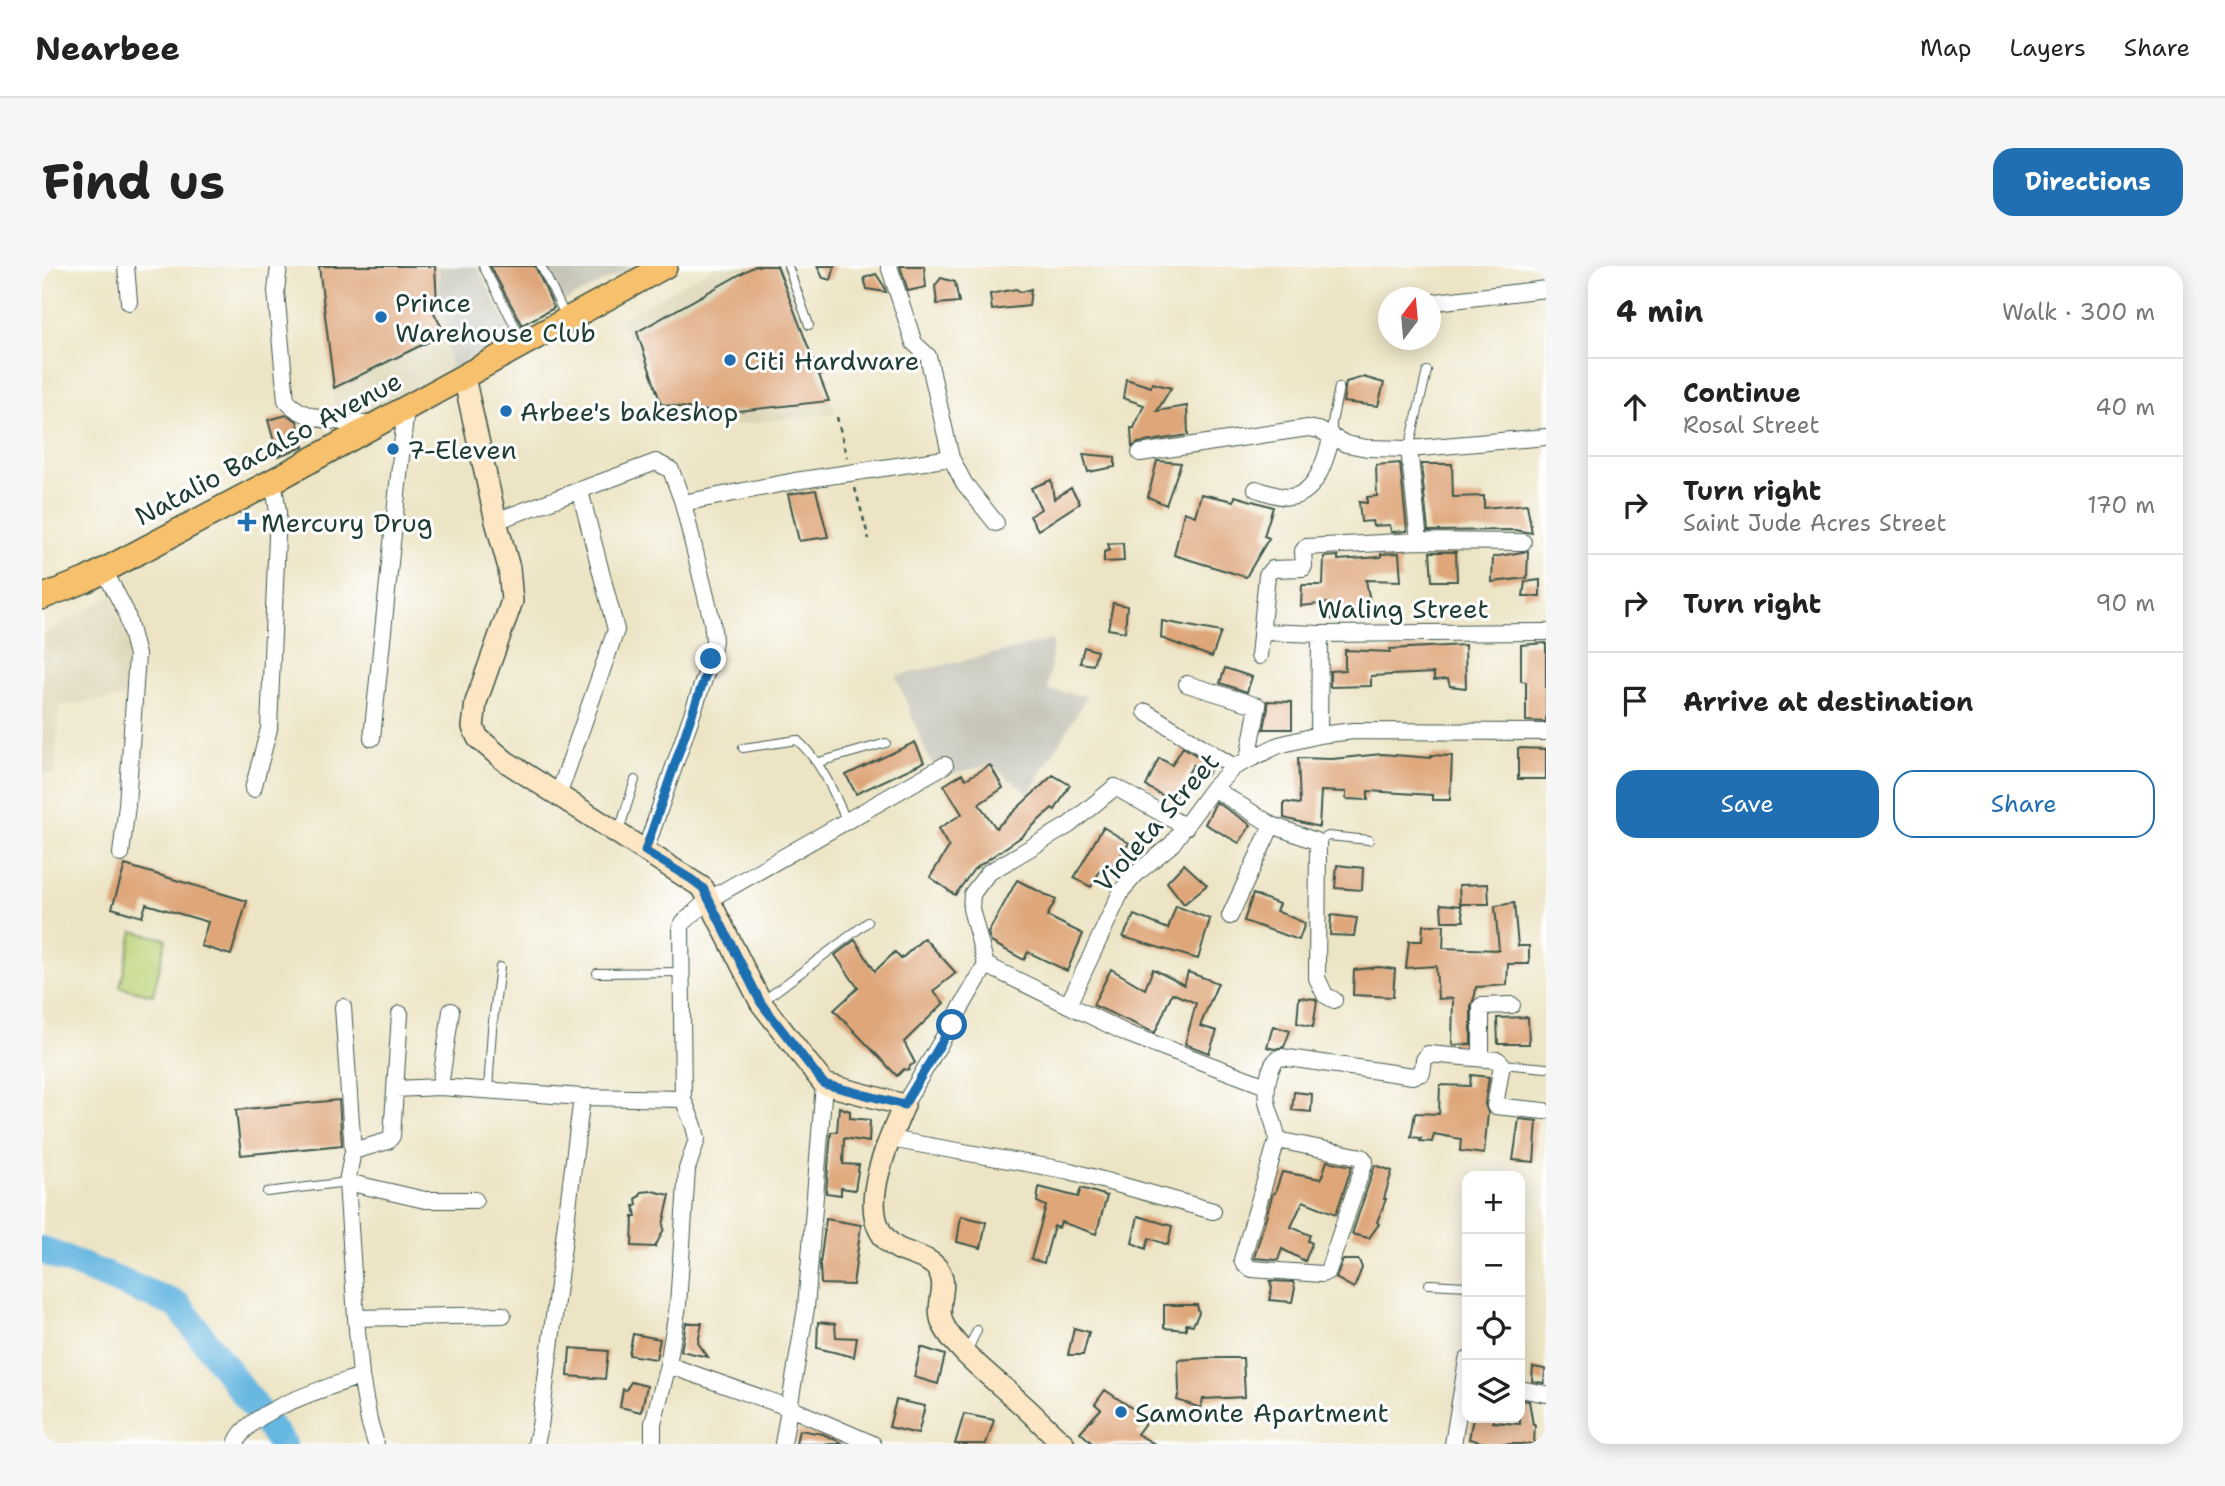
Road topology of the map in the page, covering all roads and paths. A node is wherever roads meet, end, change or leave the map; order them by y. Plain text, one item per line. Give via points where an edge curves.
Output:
1 (126, 266) edge
2 (279, 266) edge
3 (483, 266) edge
4 (541, 266) edge
5 (665, 266) edge
6 (788, 266) edge
7 (889, 266) edge
8 (1546, 289) edge
9 (1441, 301) edge
10 (129, 302) dead end
11 (568, 320) junction
12 (809, 325) dead end
13 (525, 344) junction
14 (1427, 372) dead end
15 (464, 377) junction
16 (1339, 387) dead end
17 (406, 407) junction
18 (373, 425) junction
19 (1332, 436) junction
20 (1546, 437) edge
21 (1409, 449) junction
22 (1140, 453) dead end
23 (951, 458) junction
24 (273, 481) junction
25 (1256, 489) dead end
26 (580, 491) junction
27 (683, 503) junction
28 (496, 521) junction
29 (996, 523) dead end
30 (1419, 541) junction
31 (1523, 542) dead end
32 (104, 570) junction
33 (43, 597) edge
34 (1261, 632) junction
35 (1546, 632) edge
36 (1320, 634) junction
37 (1259, 656) dead end
38 (1187, 684) dead end
39 (1146, 712) dead end
40 (1546, 732) edge
41 (1319, 734) junction
42 (372, 738) dead end
43 (886, 743) dead end
44 (743, 748) dead end
45 (819, 762) junction
46 (1241, 763) junction
47 (945, 765) dead end
48 (635, 780) dead end
49 (1213, 788) junction
50 (253, 789) dead end
51 (558, 796) junction
52 (846, 820) junction
53 (1272, 825) junction
54 (1186, 827) junction
55 (618, 834) junction
56 (1369, 840) dead end
57 (1318, 842) junction
58 (645, 851) junction
59 (121, 855) dead end
60 (708, 900) junction
61 (1230, 916) dead end
62 (868, 922) dead end
63 (986, 965) junction
64 (500, 967) dead end
65 (682, 972) junction
66 (597, 973) dead end
67 (1334, 999) dead end
68 (761, 1003) junction
69 (1068, 1005) junction
70 (1513, 1005) dead end
71 (343, 1007) dead end
72 (451, 1011) dead end
73 (400, 1014) dead end
74 (1481, 1057) junction
75 (1502, 1064) junction
76 (1546, 1068) edge
77 (824, 1084) junction
78 (1266, 1086) junction
79 (440, 1087) junction
80 (395, 1089) junction
81 (488, 1090) junction
82 (582, 1097) junction
83 (683, 1099) junction
84 (904, 1105) junction
85 (1544, 1111) dead end
86 (890, 1139) junction
87 (1277, 1140) junction
88 (353, 1151) junction
89 (347, 1182) junction
90 (267, 1192) dead end
91 (475, 1200) dead end
92 (1213, 1211) dead end
93 (1429, 1284) dead end
94 (1462, 1286) edge
95 (503, 1315) dead end
96 (356, 1318) junction
97 (977, 1330) dead end
98 (966, 1354) junction
99 (668, 1365) junction
100 (361, 1376) junction
101 (1525, 1390) edge
102 (1546, 1394) edge
103 (1462, 1398) edge
104 (790, 1408) junction
105 (236, 1444) edge
106 (376, 1444) edge
107 (536, 1444) edge
108 (653, 1444) edge
109 (783, 1444) edge
110 (873, 1444) edge
111 (1064, 1444) edge
112 (1453, 1444) edge

1 - 10 street
2 - 18 street via 276,291 286,400 301,413
3 - 13 lane
4 - 11 lane
5 - 11 main road, Natalio Bacalso Avenue
6 - 12 lane
7 - 23 street via 914,343 928,356
8 - 9 street
11 - 13 main road, Natalio Bacalso Avenue
13 - 15 main road, Natalio Bacalso Avenue
14 - 21 lane
15 - 17 main road, Natalio Bacalso Avenue
15 - 28 street
16 - 19 lane
17 - 18 main road, Natalio Bacalso Avenue
17 - 42 street
18 - 24 main road, Natalio Bacalso Avenue
19 - 21 street via 1367,448
19 - 22 street via 1308,428
19 - 25 street via 1322,471 1298,494 1290,497
20 - 21 street
21 - 30 street
23 - 27 street
23 - 29 street via 964,483
24 - 32 main road, Natalio Bacalso Avenue
24 - 50 street via 278,512 269,729
26 - 27 street via 656,462 671,470
26 - 28 street
26 - 51 street via 616,630
27 - 58 street via 714,640
28 - 51 street via 509,568 512,601 476,702 473,727 505,761
30 - 31 street
30 - 34 street via 1306,547 1303,568 1272,569 1267,575
32 - 33 main road, Natalio Bacalso Avenue
32 - 59 street via 126,612 136,655
34 - 36 street, Waling Street
34 - 37 street
35 - 36 street, Waling Street
36 - 41 street
38 - 46 street via 1258,706
39 - 46 street
40 - 41 street, Violeta Street
41 - 46 street, Violeta Street via 1279,745
43 - 45 lane
44 - 45 lane via 797,740
45 - 52 lane
46 - 49 street, Violeta Street
47 - 52 street
48 - 55 lane
49 - 53 street
49 - 54 street, Violeta Street
51 - 55 street
52 - 60 street
53 - 57 street
53 - 61 street
54 - 63 street via 1115,787 1069,825 988,873 972,894 971,909
54 - 69 street, Violeta Street via 1122,890
55 - 58 street
56 - 57 lane via 1328,836
57 - 67 street via 1317,978 1325,995
58 - 60 street via 703,888
60 - 65 street via 681,928
60 - 68 street
62 - 68 lane
63 - 69 street
63 - 84 street
64 - 81 lane
65 - 66 lane
65 - 83 street
68 - 77 street
69 - 78 street via 1129,1034
70 - 74 street via 1480,1006
71 - 88 street
72 - 79 street
73 - 80 street
74 - 75 street
74 - 78 street via 1428,1054 1422,1073 1413,1076 1281,1057 1275,1060
75 - 76 lane
75 - 85 street via 1495,1106
77 - 84 street
77 - 104 street via 806,1308
78 - 87 street via 1266,1106
79 - 80 street
79 - 81 street
80 - 88 street via 390,1139
81 - 82 street
82 - 83 street
82 - 107 street
83 - 99 street via 697,1139 687,1169 678,1304
84 - 86 street
86 - 92 street via 1070,1171
86 - 98 street via 874,1193 875,1217 895,1247 938,1269 943,1281 940,1317
87 - 87 street via 1242,1260 1252,1269 1326,1274 1365,1161
88 - 89 street
89 - 90 lane
89 - 91 street via 425,1200
89 - 96 street
93 - 94 lane
95 - 96 street
96 - 100 street
97 - 98 lane
98 - 111 street
99 - 104 street
99 - 108 street via 653,1423
100 - 105 street via 290,1400 248,1427
100 - 106 street
101 - 102 street
103 - 112 street
104 - 109 street
104 - 110 street

